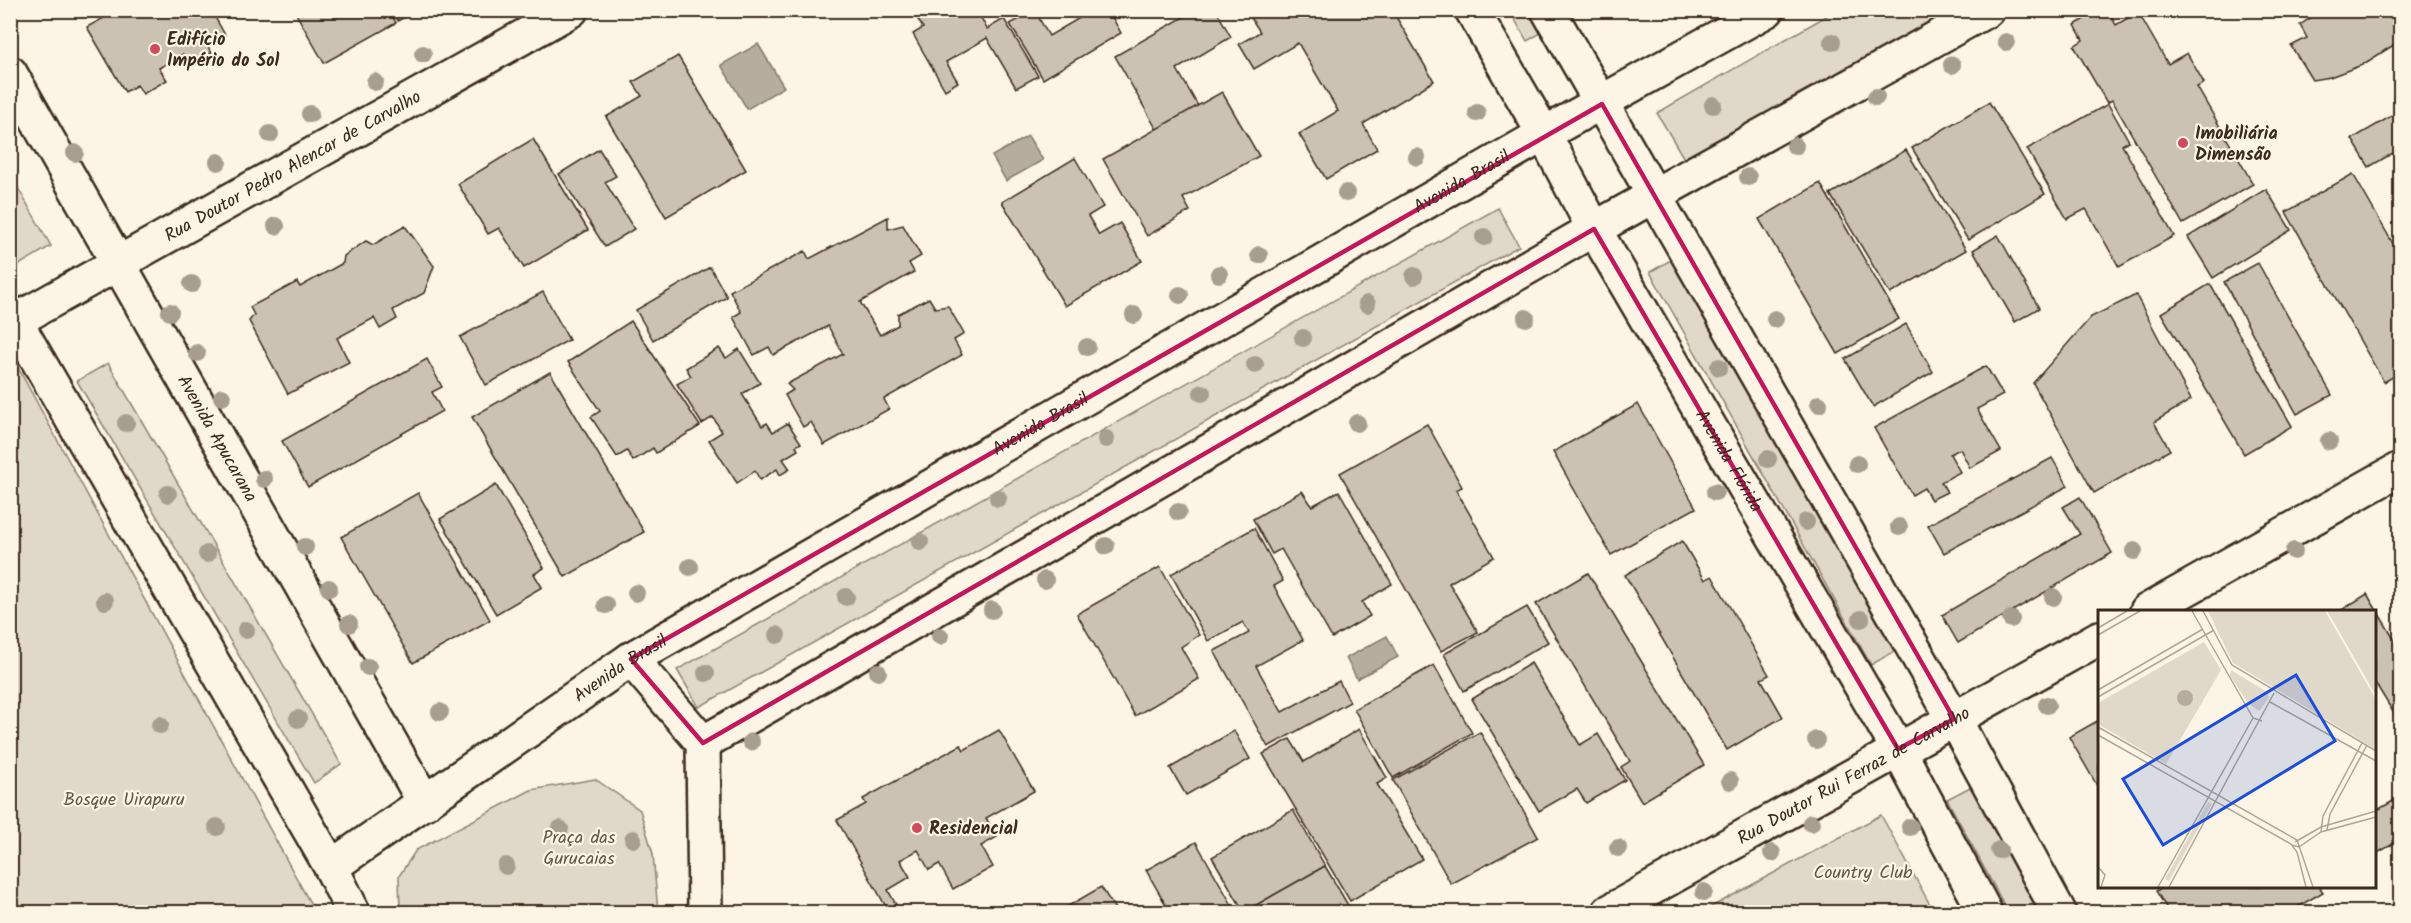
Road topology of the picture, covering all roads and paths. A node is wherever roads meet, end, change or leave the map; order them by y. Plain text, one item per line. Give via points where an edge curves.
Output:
1 (571, 10) edge
2 (1472, 10) edge
3 (1548, 10) edge
4 (1767, 10) edge
5 (1987, 10) edge
6 (10, 73) edge
7 (1602, 104) junction
8 (1544, 134) junction
9 (1654, 197) junction
10 (1594, 229) junction
11 (120, 263) junction
12 (13, 317) edge
13 (2400, 469) edge
14 (2148, 610) edge
15 (2098, 639) edge
16 (631, 659) junction
17 (1954, 719) junction
18 (703, 743) junction
19 (1898, 749) junction
20 (425, 803) junction
21 (331, 867) junction
22 (353, 912) edge
23 (705, 912) edge
24 (1609, 912) edge
25 (1985, 912) edge
26 (2059, 912) edge

1 - 11 street, Rua Doutor Pedro Alencar de Carvalho
2 - 8 street, Avenida Flórida
3 - 7 street
4 - 7 street, Avenida Brasil
5 - 9 street
6 - 11 street, Avenida Apucarana
7 - 8 street, Avenida Brasil
7 - 9 street
8 - 10 street, Avenida Flórida
8 - 16 street, Avenida Brasil
9 - 10 street
9 - 17 street
10 - 18 street
10 - 19 street, Avenida Flórida
11 - 12 street, Rua Doutor Pedro Alencar de Carvalho
11 - 20 street, Avenida Apucarana
12 - 21 street
13 - 14 street
15 - 17 street, Rua Doutor Rui Ferraz de Carvalho
16 - 18 street
16 - 20 street, Avenida Brasil
17 - 19 street, Rua Doutor Rui Ferraz de Carvalho
17 - 26 street
18 - 23 street
19 - 24 street, Rua Doutor Rui Ferraz de Carvalho
19 - 25 street, Avenida Flórida
20 - 21 street, Avenida Brasil
21 - 22 street

